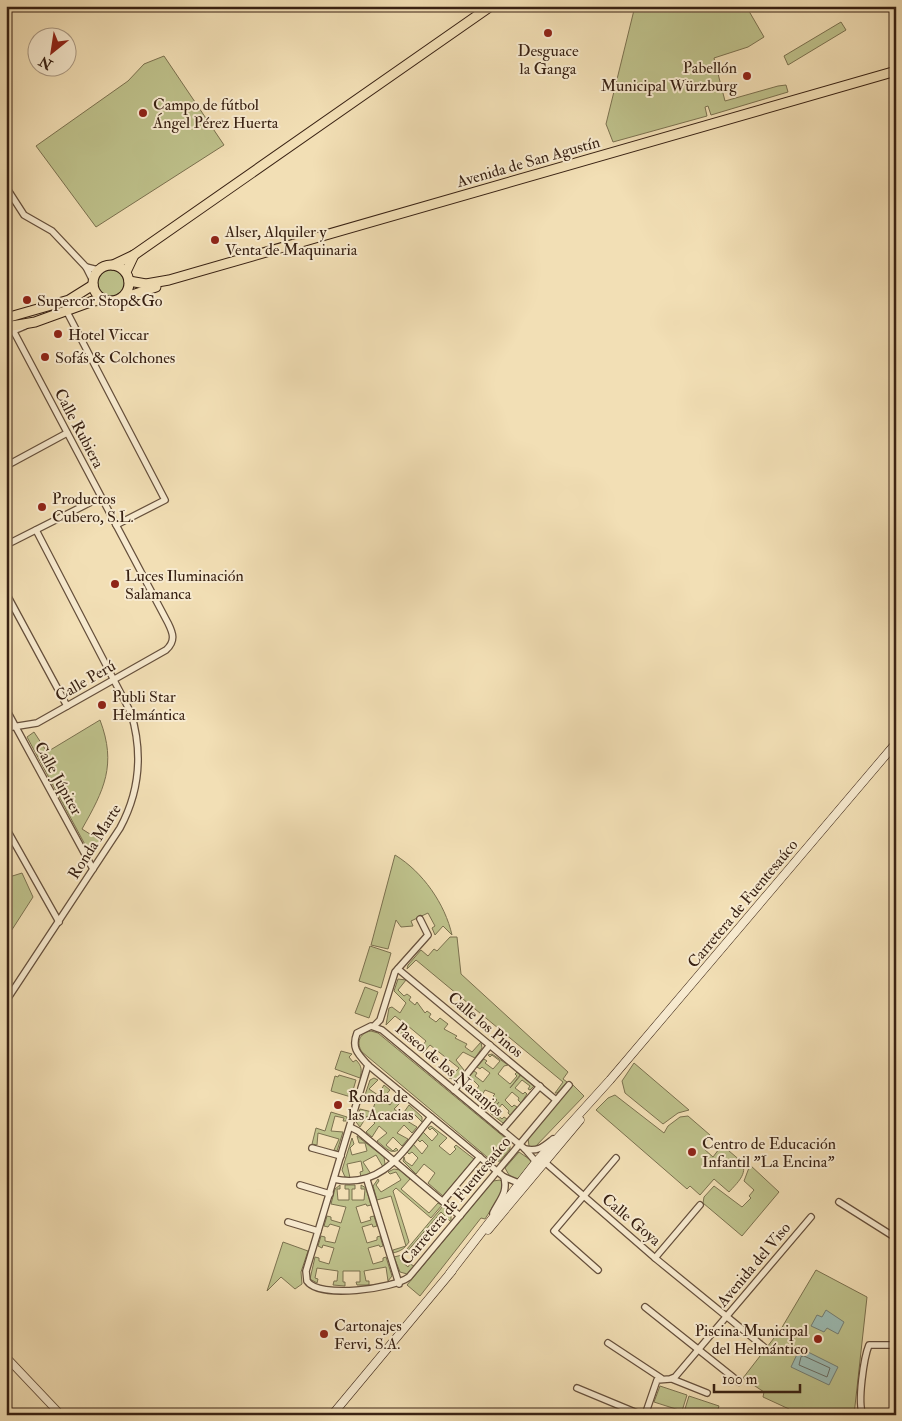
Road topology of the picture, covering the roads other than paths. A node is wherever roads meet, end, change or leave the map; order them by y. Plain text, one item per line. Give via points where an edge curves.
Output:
1 (491, 6) edge
2 (896, 71) edge
3 (6, 187) edge
4 (134, 256) junction
5 (113, 265) junction
6 (86, 267) junction
7 (98, 270) junction
8 (127, 277) junction
9 (169, 280) junction
10 (93, 283) junction
11 (122, 298) junction
12 (103, 300) junction
13 (67, 312) junction
14 (6, 318) edge
15 (10, 330) edge
16 (6, 334) edge
17 (67, 433) junction
18 (6, 466) edge
19 (101, 497) junction
20 (116, 525) junction
21 (36, 530) junction
22 (6, 545) edge
23 (6, 593) edge
24 (172, 643) joint
25 (114, 678) junction
26 (67, 706) junction
27 (6, 709) edge
28 (16, 727) junction
29 (6, 728) edge
30 (896, 743) edge
31 (6, 828) edge
32 (10, 841) edge
33 (93, 869) junction
34 (420, 919) dead end
35 (58, 922) junction
36 (398, 969) junction
37 (6, 1001) edge
38 (374, 1026) junction
39 (490, 1045) junction
40 (368, 1065) junction
41 (610, 1080) junction
42 (569, 1085) dead end
43 (540, 1086) junction
44 (454, 1090) junction
45 (556, 1100) junction
46 (431, 1117) junction
47 (350, 1128) junction
48 (502, 1130) junction
49 (563, 1131) junction
50 (519, 1144) junction
51 (312, 1148) dead end
52 (524, 1149) junction
53 (341, 1156) junction
54 (480, 1157) junction
55 (616, 1158) dead end
56 (395, 1161) junction
57 (540, 1162) junction
58 (497, 1171) junction
59 (504, 1177) junction
60 (334, 1179) junction
61 (367, 1180) junction
62 (522, 1184) junction
63 (300, 1185) dead end
64 (330, 1194) junction
65 (583, 1197) junction
66 (443, 1202) junction
67 (839, 1202) dead end
68 (700, 1205) dead end
69 (460, 1216) junction
70 (811, 1217) dead end
71 (491, 1218) junction
72 (288, 1222) dead end
73 (318, 1231) junction
74 (896, 1238) edge
75 (655, 1258) junction
76 (598, 1270) dead end
77 (450, 1273) junction
78 (398, 1284) junction
79 (646, 1307) dead end
80 (726, 1317) junction
81 (896, 1341) edge
82 (608, 1344) dead end
83 (764, 1347) dead end
84 (698, 1349) junction
85 (6, 1356) edge
86 (661, 1378) junction
87 (672, 1379) junction
88 (739, 1382) dead end
89 (577, 1388) dead end
90 (707, 1393) dead end
91 (61, 1415) edge
92 (332, 1415) edge
93 (644, 1415) edge
94 (863, 1415) edge

1 - 4 main road
2 - 9 main road, Avenida de San Agustín
3 - 6 street via 24,216 52,231
4 - 5 main road
4 - 8 main road
5 - 7 main road
5 - 8 main road
6 - 7 street
6 - 10 street
7 - 10 main road
8 - 9 main road, Avenida de San Agustín via 146,284
8 - 11 main road via 129,287
9 - 11 main road, Avenida de San Agustín
10 - 12 main road via 94,291
10 - 14 main road via 69,300
11 - 12 main road via 110,302
12 - 13 main road
13 - 15 main road
13 - 20 street via 165,500
15 - 16 street
15 - 17 street, Calle Rubiera
17 - 18 street
17 - 19 street, Calle Rubiera
19 - 20 street, Calle Rubiera
19 - 21 street
20 - 24 street, Calle Rubiera via 168,623 173,634
21 - 22 street
21 - 25 street, Ronda Marte
23 - 26 street
24 - 25 street, Calle Perú via 166,650
25 - 26 street, Calle Perú
25 - 33 street, Ronda Marte via 136,729 137,784 127,816
26 - 28 street, Calle Perú via 38,723
27 - 28 street, Calle Júpiter
28 - 29 street, Calle Perú
28 - 33 street, Calle Júpiter
30 - 41 main road, Carretera de Fuentesaúco
31 - 32 street
32 - 35 street
33 - 35 street, Ronda Marte
34 - 36 street via 428,935
35 - 37 street, Ronda Marte
36 - 38 street via 380,1020
36 - 39 street, Calle los Pinos
38 - 40 street, Paseo de los Naranjos via 357,1032 354,1040 356,1051
38 - 44 street, Paseo de los Naranjos
39 - 43 street, Calle los Pinos
39 - 44 street
40 - 46 street, Paseo de los Naranjos
40 - 47 street
41 - 49 main road, Carretera de Fuentesaúco
41 - 57 main road, Carretera de Fuentesaúco
42 - 45 street, Carretera de Fuentesaúco
43 - 45 street, Calle los Pinos
43 - 48 street
44 - 48 street, Paseo de los Naranjos
45 - 50 street, Carretera de Fuentesaúco
46 - 54 street, Paseo de los Naranjos
46 - 56 street
47 - 53 street
47 - 56 street
48 - 50 street, Paseo de los Naranjos
49 - 52 street via 541,1149
49 - 57 main road, Carretera de Fuentesaúco
50 - 52 street, Paseo de los Naranjos
50 - 58 street, Carretera de Fuentesaúco
51 - 53 street
52 - 57 street, Paseo de los Naranjos
53 - 60 street
54 - 58 street, Paseo de los Naranjos
54 - 66 street
55 - 65 street
56 - 61 street
56 - 66 street
57 - 62 main road
57 - 65 street, Calle Goya
58 - 59 street, Paseo de los Naranjos
58 - 69 street, Carretera de Fuentesaúco
59 - 62 street, Paseo de los Naranjos
59 - 71 street via 505,1195
60 - 61 street
60 - 64 street
61 - 78 street
62 - 71 main road
62 - 77 main road via 508,1206
63 - 64 street
64 - 73 street
65 - 75 street, Calle Goya
65 - 76 street via 554,1231
66 - 69 street
67 - 74 street
68 - 75 street, Calle Goya
69 - 78 street, Carretera de Fuentesaúco via 415,1270
70 - 80 street, Avenida del Viso
71 - 77 main road
72 - 73 street
73 - 78 street via 306,1271 309,1284 315,1288 376,1289
75 - 80 street
77 - 92 main road
79 - 84 street
80 - 83 street
80 - 84 street, Avenida del Viso
81 - 94 street via 869,1345 860,1406
82 - 86 street
84 - 87 street, Avenida del Viso
84 - 88 street
85 - 91 street
86 - 87 street
86 - 93 street via 655,1384
87 - 90 street
89 - 93 street

